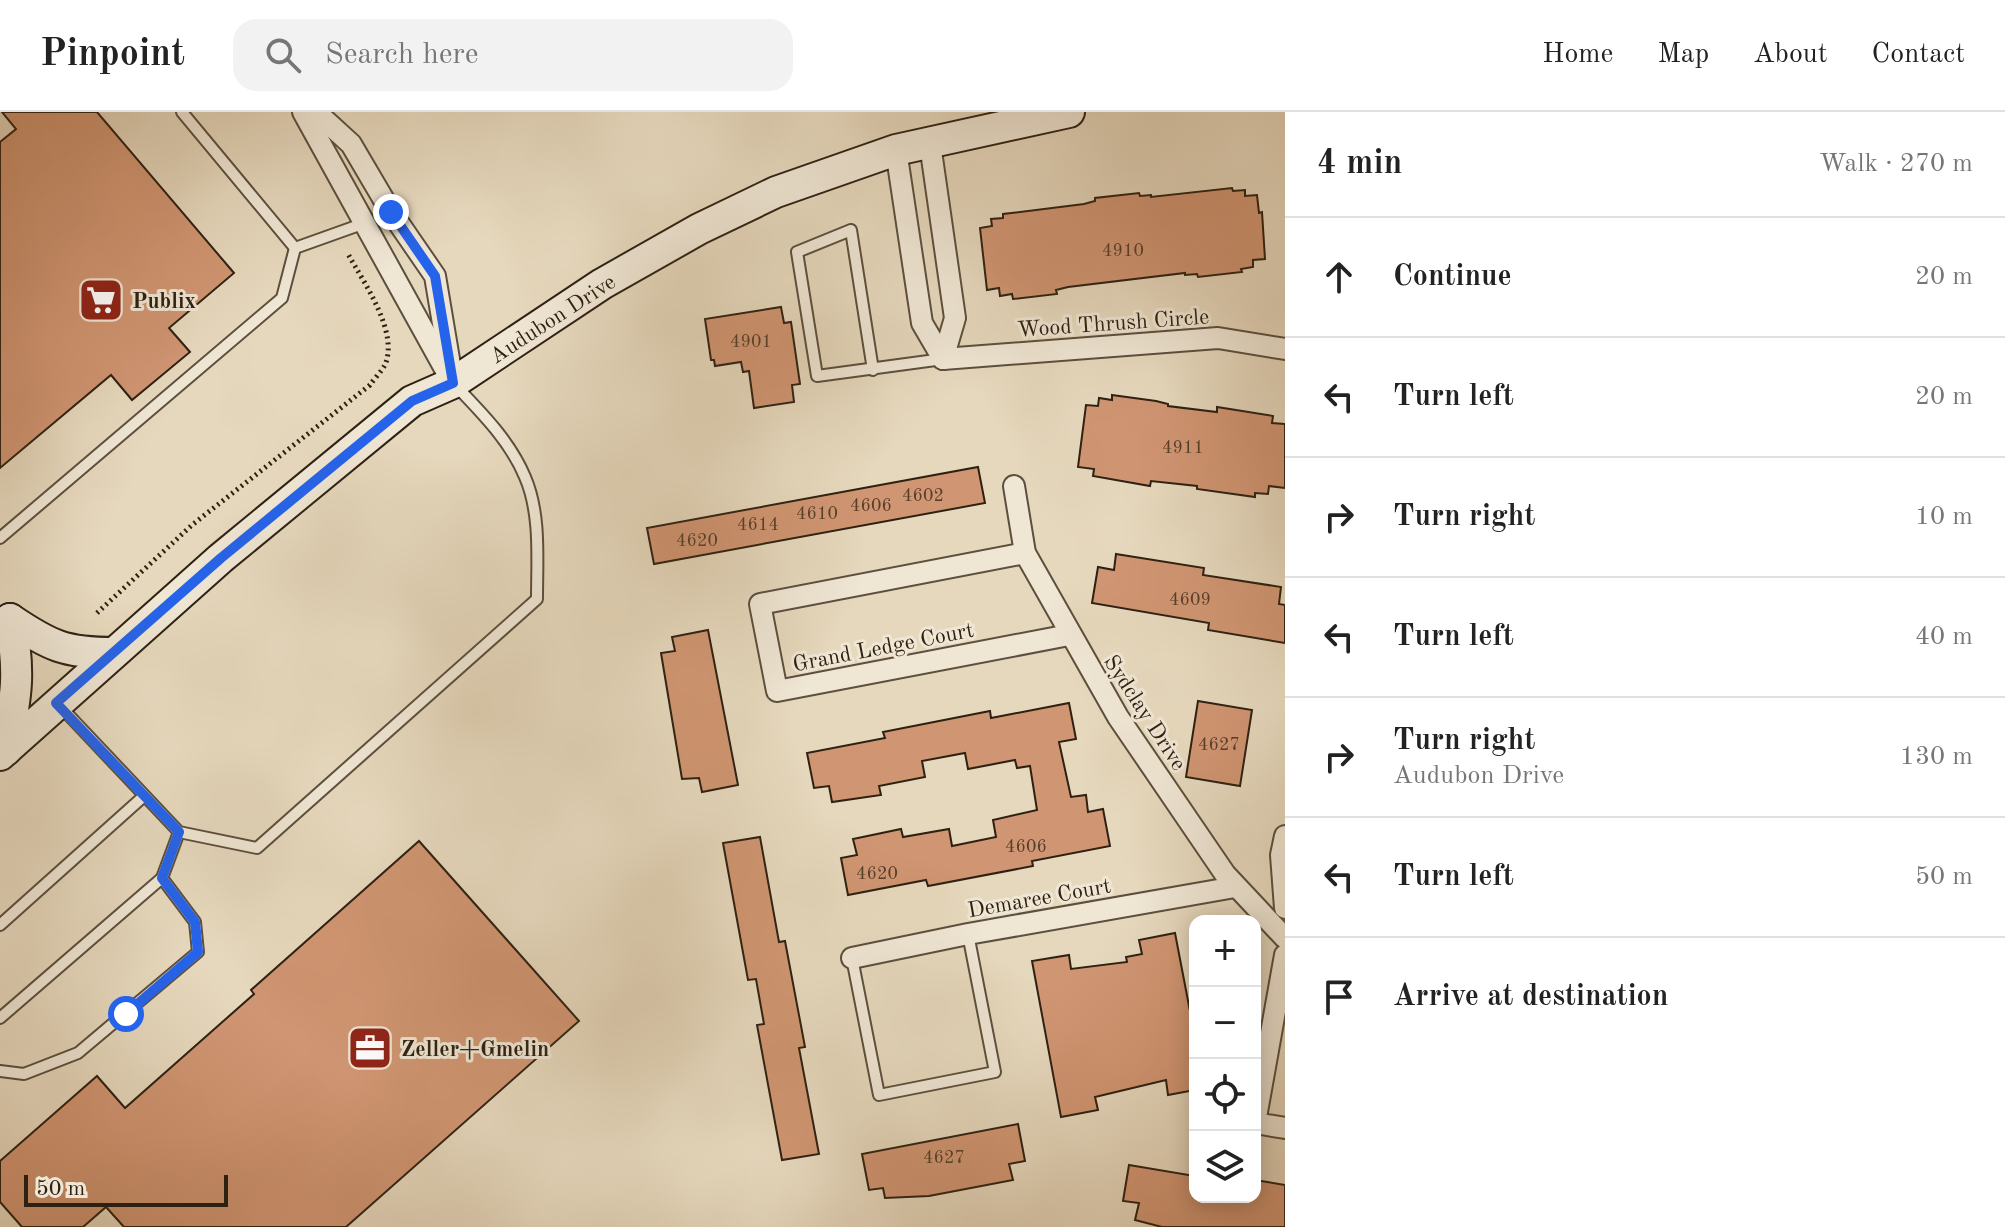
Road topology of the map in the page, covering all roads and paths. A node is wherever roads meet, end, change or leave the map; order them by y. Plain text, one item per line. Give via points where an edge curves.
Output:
1 (182, 112) edge
2 (303, 112) edge
3 (316, 112) edge
4 (1069, 112) edge
5 (930, 144) junction
6 (896, 150) junction
7 (365, 223) junction
8 (295, 248) junction
9 (348, 254) dead end
10 (1285, 349) edge
11 (943, 359) junction
12 (873, 370) junction
13 (453, 383) junction
14 (1014, 486) dead end
15 (0, 538) edge
16 (1025, 553) junction
17 (97, 613) dead end
18 (5, 614) edge
19 (1069, 635) junction
20 (114, 653) junction
21 (56, 703) junction
22 (3, 752) edge
23 (144, 796) junction
24 (179, 832) junction
25 (1285, 836) edge
26 (162, 878) junction
27 (1235, 887) junction
28 (1285, 908) edge
29 (0, 925) edge
30 (968, 934) junction
31 (1285, 938) edge
32 (1285, 955) edge
33 (852, 958) joint
34 (0, 1018) edge
35 (0, 1071) edge
36 (1285, 1128) edge

1 - 8 lane
2 - 7 street
3 - 13 street via 351,144 435,276
4 - 5 street, Audubon Drive
5 - 6 street, Audubon Drive
5 - 11 street via 955,318
6 - 11 street via 922,323
6 - 13 street, Audubon Drive via 776,192 699,229 602,284
7 - 8 lane
7 - 13 street
8 - 15 lane via 282,298
9 - 17 path via 389,340 385,364 370,385 192,525
10 - 11 street, Wood Thrush Circle via 1218,338
11 - 12 lane
12 - 12 lane via 817,376 797,252 851,230
13 - 20 street, Audubon Drive via 412,401
13 - 24 lane via 497,429 526,477 537,528 537,599 257,848
14 - 16 street, Sydclay Drive
16 - 19 street, Sydclay Drive
16 - 19 street, Grand Ledge Court via 760,604 777,691
18 - 20 street via 43,641 79,653
18 - 22 street via 17,654 17,689
19 - 27 street, Sydclay Drive via 1118,717
20 - 21 street, Audubon Drive
21 - 22 street, Audubon Drive
21 - 23 lane
23 - 24 lane
23 - 29 lane
24 - 26 lane
25 - 28 street
26 - 34 lane
26 - 35 lane via 195,922 198,952 78,1053 24,1074
27 - 30 street, Demaree Court
27 - 31 street, Sydclay Drive
30 - 33 street, Demaree Court
30 - 33 lane via 995,1072 879,1095
32 - 36 street via 1255,1123

